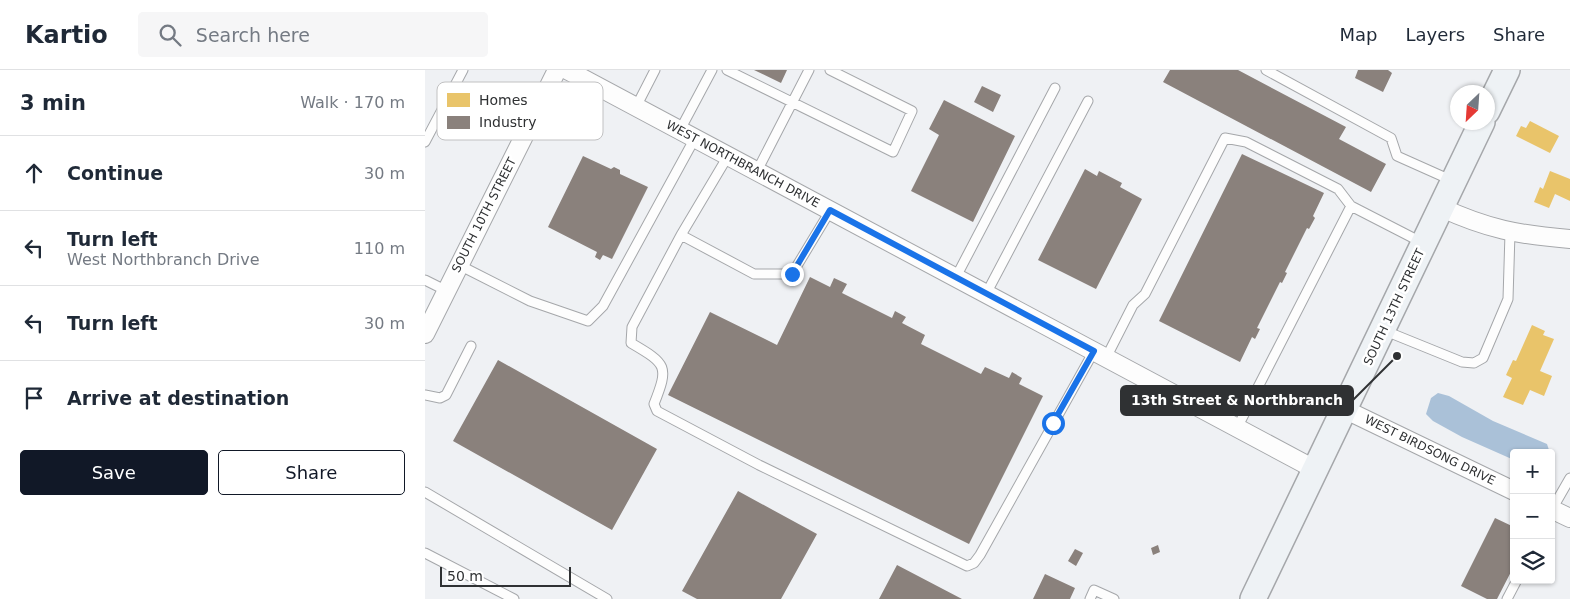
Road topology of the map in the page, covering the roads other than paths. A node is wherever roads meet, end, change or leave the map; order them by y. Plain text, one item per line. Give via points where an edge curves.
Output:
1 (463, 70) edge
2 (557, 70) edge
3 (567, 70) edge
4 (655, 70) edge
5 (712, 70) edge
6 (727, 70) edge
7 (809, 70) edge
8 (829, 70) edge
9 (1266, 70) edge
10 (1507, 70) edge
11 (457, 82) edge
12 (551, 82) edge
13 (589, 82) edge
14 (1055, 88) dead end
15 (603, 89) edge
16 (1495, 95) edge
17 (1087, 101) dead end
18 (793, 102) junction
19 (636, 107) junction
20 (437, 119) edge
21 (1478, 130) edge
22 (687, 134) junction
23 (522, 140) edge
24 (425, 142) edge
25 (728, 156) junction
26 (757, 171) junction
27 (1453, 181) junction
28 (1351, 206) junction
29 (1441, 206) junction
30 (830, 210) junction
31 (1510, 233) junction
32 (681, 235) junction
33 (1570, 239) edge
34 (1423, 243) junction
35 (459, 265) junction
36 (955, 277) junction
37 (425, 280) edge
38 (447, 291) junction
39 (986, 294) junction
40 (1383, 330) junction
41 (425, 334) edge
42 (471, 346) dead end
43 (1100, 354) junction
44 (425, 395) edge
45 (1346, 410) junction
46 (1237, 428) junction
47 (1316, 470) junction
48 (1570, 478) edge
49 (1510, 489) edge
50 (425, 492) edge
51 (1555, 505) edge
52 (1555, 511) edge
53 (1570, 518) edge
54 (425, 553) edge
55 (1515, 584) edge
56 (513, 599) edge
57 (607, 599) edge
58 (1090, 599) edge
59 (1114, 599) edge
60 (1253, 599) edge
61 (1507, 599) edge

1 - 11 lane
2 - 12 street, SOUTH 10TH STREET
3 - 13 street, WEST NORTHBRANCH DRIVE
4 - 19 lane
5 - 22 lane
6 - 18 lane
7 - 18 lane
8 - 18 lane via 912,111 893,152
9 - 27 lane via 1391,138 1397,156
10 - 16 street
14 - 36 lane
15 - 19 street, WEST NORTHBRANCH DRIVE
17 - 39 lane
18 - 26 lane
19 - 22 street, WEST NORTHBRANCH DRIVE
20 - 24 lane
21 - 27 street, SOUTH 13TH STREET
22 - 25 street, WEST NORTHBRANCH DRIVE
22 - 35 lane via 603,306 588,321 530,301
23 - 35 street, SOUTH 10TH STREET
25 - 26 street, WEST NORTHBRANCH DRIVE
25 - 32 lane
26 - 30 street, WEST NORTHBRANCH DRIVE
27 - 29 street, SOUTH 13TH STREET
28 - 34 lane
28 - 43 lane via 1338,189 1246,142 1225,138 1145,294 1133,305
28 - 46 lane
29 - 31 street via 1474,222
29 - 34 street, SOUTH 13TH STREET
30 - 32 lane via 792,274 754,274
30 - 36 street, WEST NORTHBRANCH DRIVE
31 - 33 street
31 - 40 lane via 1508,299 1483,358 1474,363 1462,362
32 - 43 lane via 633,327 631,343 653,356 663,367 664,376 654,404 657,411 759,465 967,566 980,555
34 - 40 street, SOUTH 13TH STREET
35 - 38 street, SOUTH 10TH STREET
36 - 39 street, WEST NORTHBRANCH DRIVE
37 - 38 lane
38 - 41 street, SOUTH 10TH STREET
39 - 43 street, WEST NORTHBRANCH DRIVE
40 - 45 street, SOUTH 13TH STREET
42 - 44 lane via 446,395 440,398
43 - 46 street, WEST NORTHBRANCH DRIVE
45 - 47 street, SOUTH 13TH STREET
45 - 49 street, WEST BIRDSONG DRIVE
46 - 47 street, WEST NORTHBRANCH DRIVE
47 - 60 street, SOUTH 13TH STREET
48 - 51 lane
50 - 57 lane
52 - 53 street
54 - 56 lane
55 - 61 lane
58 - 59 lane via 1094,590

